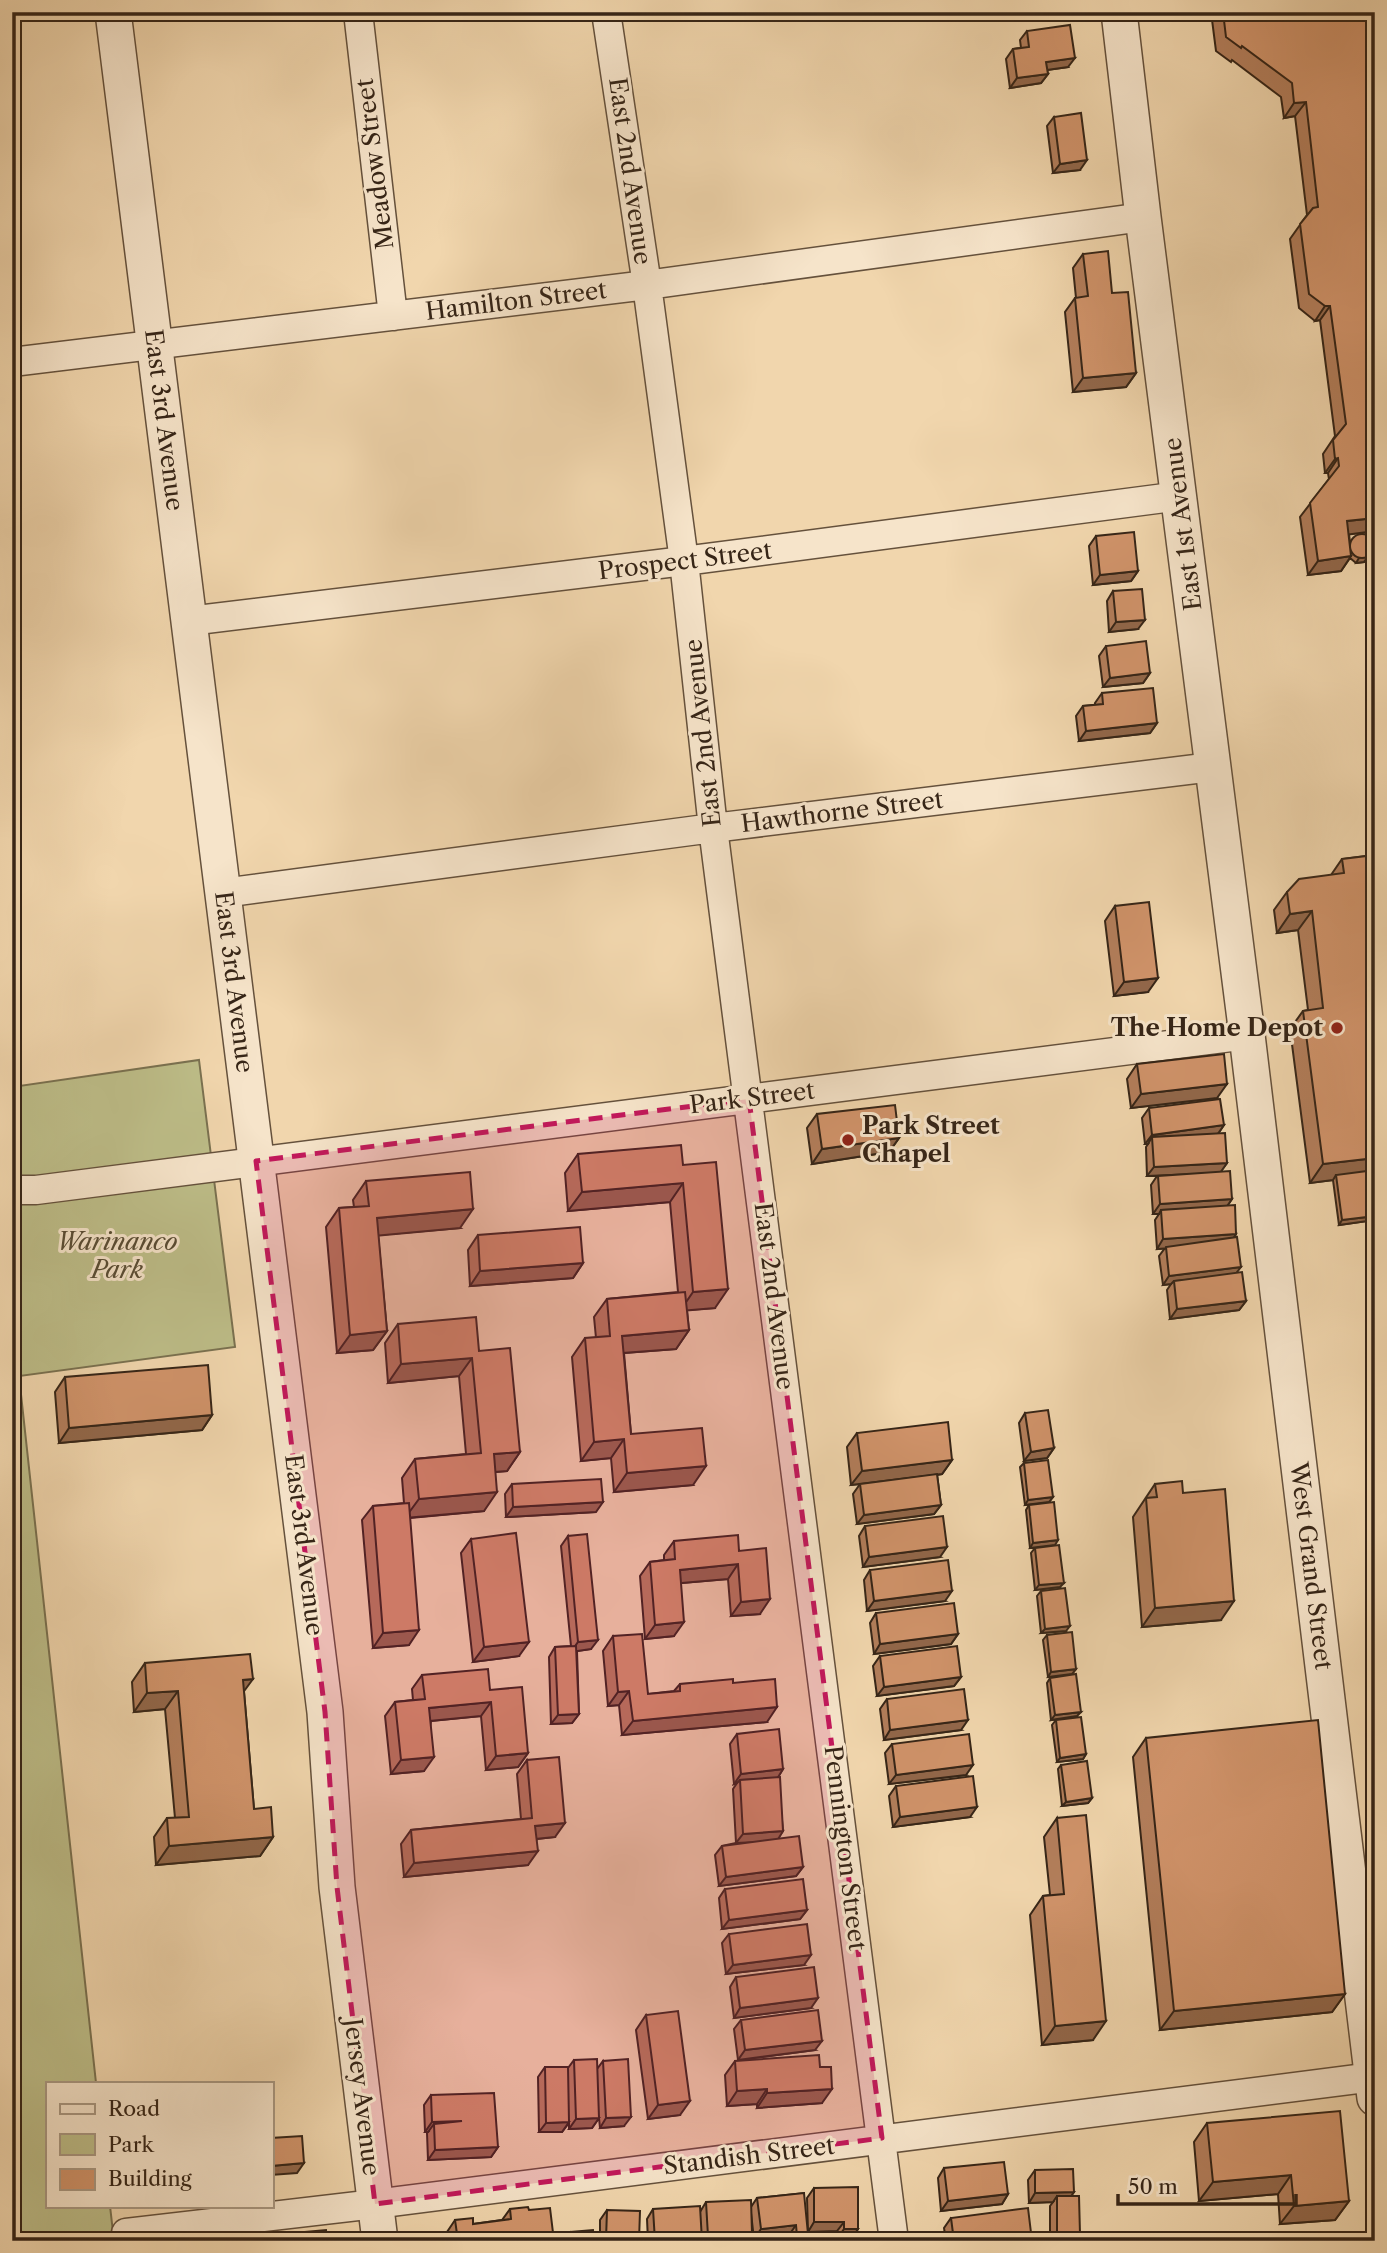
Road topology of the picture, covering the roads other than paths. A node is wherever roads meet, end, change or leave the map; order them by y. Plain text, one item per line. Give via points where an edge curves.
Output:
1 (113, 12) edge
2 (358, 12) edge
3 (606, 12) edge
4 (1119, 12) edge
5 (1143, 217) junction
6 (647, 285) junction
7 (393, 316) junction
8 (154, 344) junction
9 (12, 362) edge
10 (1180, 496) junction
11 (684, 561) junction
12 (189, 621) junction
13 (1212, 766) junction
14 (713, 828) junction
15 (223, 893) junction
16 (1247, 1035) junction
17 (749, 1099) junction
18 (256, 1161) junction
19 (12, 1190) edge
20 (795, 1455) joint
21 (344, 1953) joint
22 (1374, 2088) edge
23 (882, 2138) junction
24 (375, 2204) junction
25 (126, 2233) dead end
26 (380, 2241) edge
27 (894, 2241) edge

1 - 8 street, East 3rd Avenue
2 - 7 street, Meadow Street
3 - 6 street, East 2nd Avenue
4 - 5 street, East 1st Avenue
5 - 6 street, Hamilton Street
5 - 10 street, East 1st Avenue
6 - 7 street, Hamilton Street
6 - 11 street, East 2nd Avenue
7 - 8 street, Hamilton Street
8 - 9 street, Hamilton Street
8 - 12 street, East 3rd Avenue
10 - 11 street, Prospect Street
10 - 13 street, East 1st Avenue
11 - 12 street, Prospect Street
11 - 14 street, East 2nd Avenue
12 - 15 street, East 3rd Avenue
13 - 14 street, Hawthorne Street
13 - 16 street, East 1st Avenue
14 - 15 street, Hawthorne Street
14 - 17 street, East 2nd Avenue
15 - 18 street, East 3rd Avenue
16 - 17 street, Park Street
16 - 22 street, West Grand Street
17 - 18 street, Park Street
17 - 20 street, East 2nd Avenue
18 - 19 street, Park Street
18 - 21 street, East 3rd Avenue via 325,1712
20 - 23 street, Pennington Street
21 - 24 street, Jersey Avenue
22 - 23 street, Standish Street
23 - 24 street, Standish Street
23 - 27 street, Pennington Street
24 - 25 street, Standish Street
24 - 26 street, Jersey Avenue

